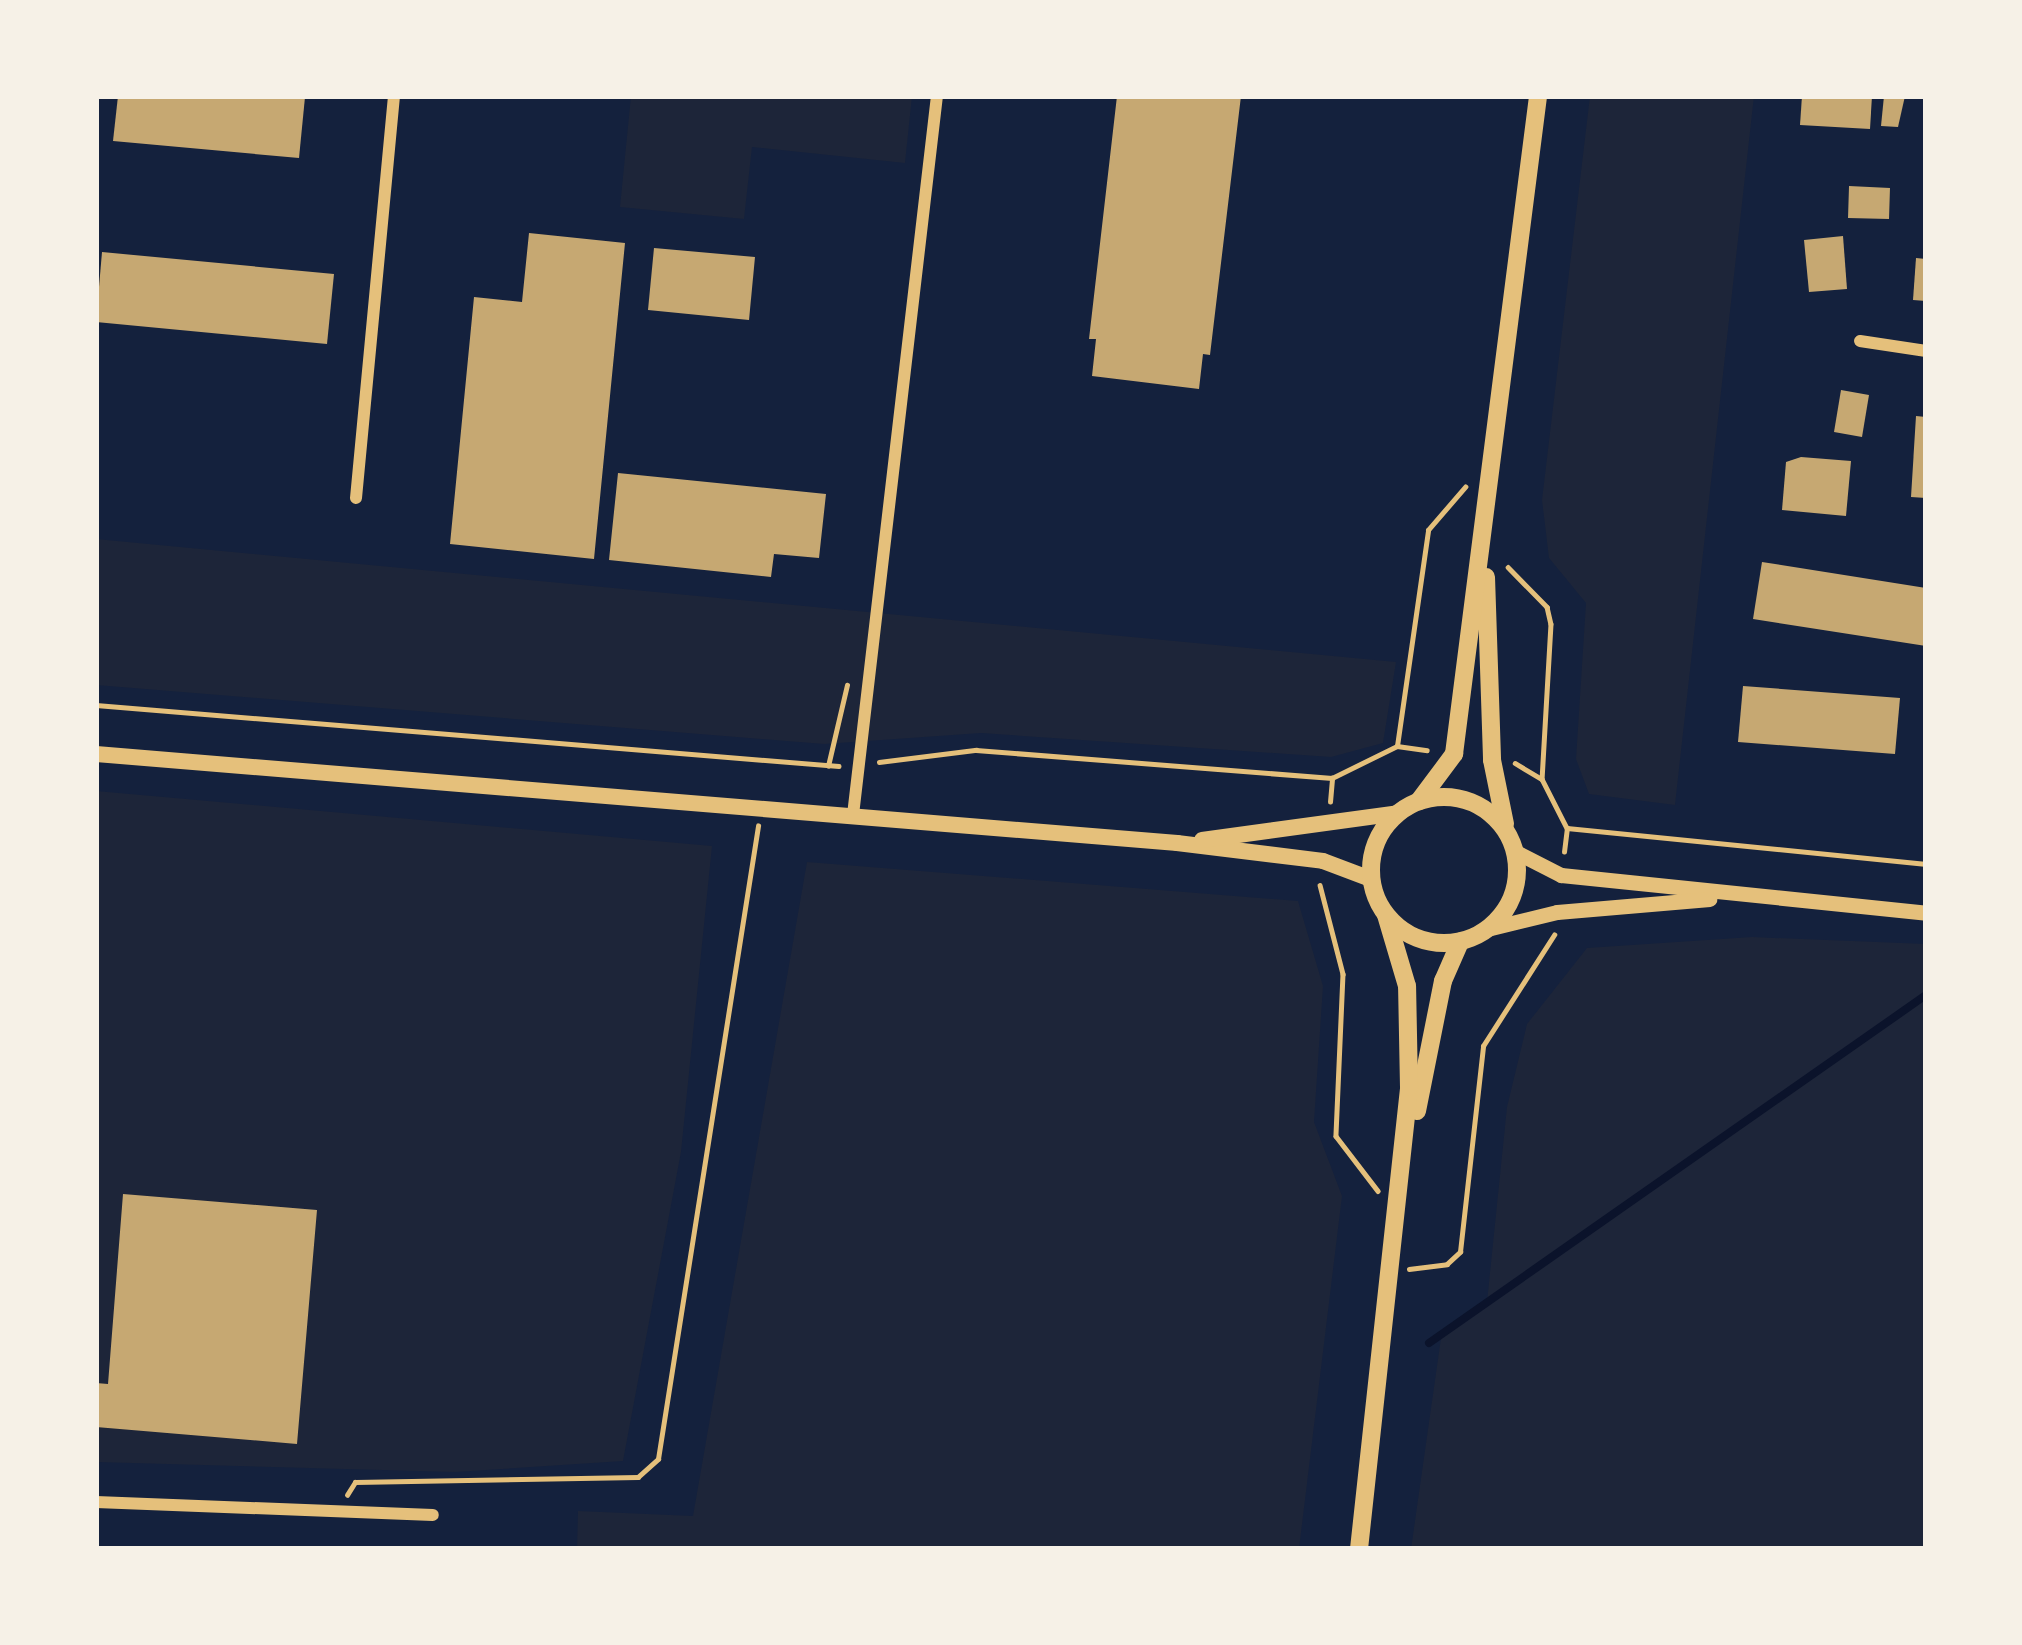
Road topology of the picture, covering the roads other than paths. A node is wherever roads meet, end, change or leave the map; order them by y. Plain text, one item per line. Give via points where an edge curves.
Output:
1 (394, 96) edge
2 (937, 96) edge
3 (1538, 96) edge
4 (1860, 341) dead end
5 (1926, 351) edge
6 (356, 498) dead end
7 (1484, 542) junction
8 (96, 754) edge
9 (1419, 801) junction
10 (1398, 813) junction
11 (853, 815) junction
12 (1177, 843) junction
13 (1511, 843) junction
14 (1372, 879) junction
15 (1733, 896) junction
16 (1926, 913) edge
17 (1386, 914) junction
18 (1487, 929) junction
19 (1460, 941) junction
20 (1402, 1186) junction
21 (96, 1502) edge
22 (433, 1515) dead end
23 (1359, 1549) edge

1 - 6 street
2 - 11 street
3 - 7 highway
4 - 5 street
7 - 9 highway via 1454,754
7 - 13 highway via 1492,760
8 - 11 main road
9 - 10 highway
9 - 13 highway via 1460,798
10 - 12 main road
10 - 14 highway via 1376,843
11 - 12 main road
12 - 14 main road via 1323,861
13 - 15 street via 1562,875
13 - 18 highway via 1516,886
14 - 17 highway
15 - 16 street
15 - 18 street via 1557,911
17 - 19 highway via 1419,939
17 - 20 highway via 1407,986
18 - 19 highway
19 - 20 highway via 1443,981
20 - 23 highway
21 - 22 street

